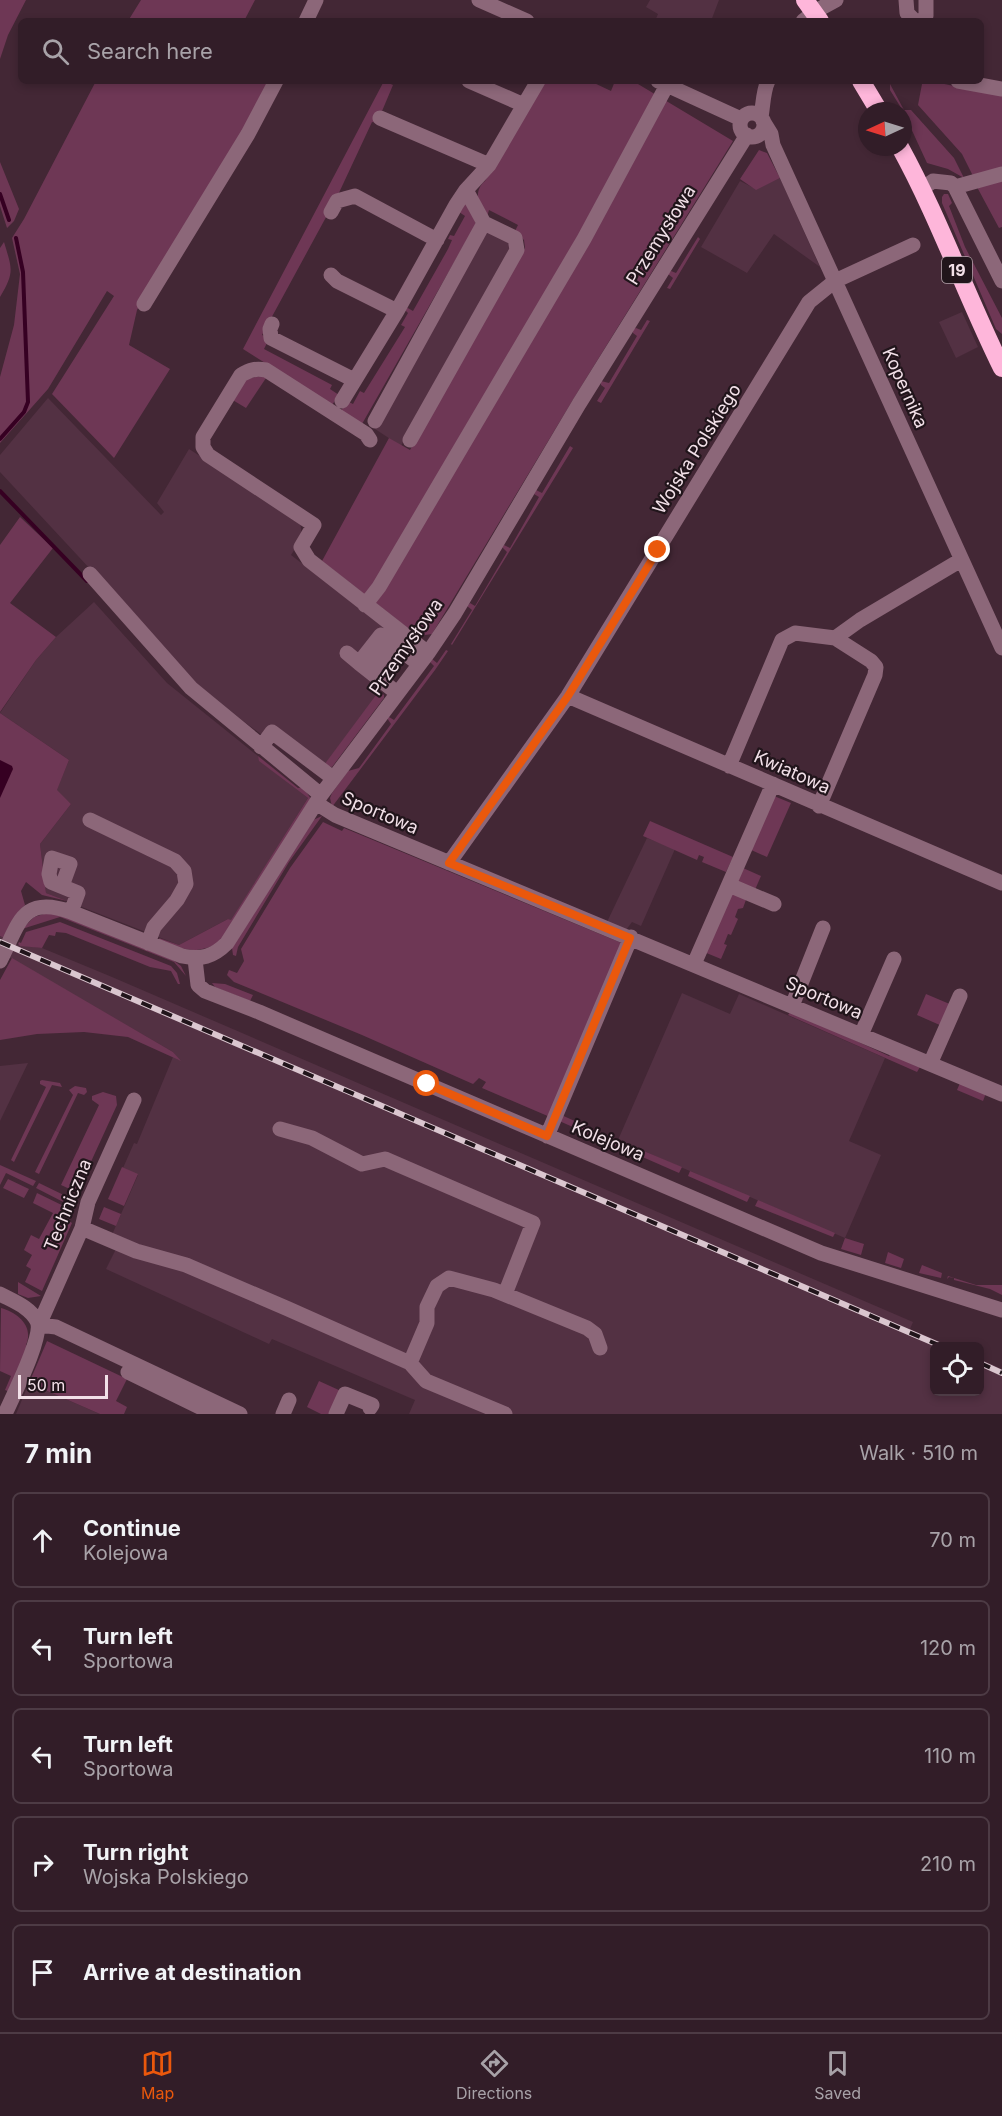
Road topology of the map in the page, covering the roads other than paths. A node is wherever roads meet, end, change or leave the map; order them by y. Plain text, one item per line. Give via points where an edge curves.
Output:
1 (316, 0) edge
2 (478, 0) edge
3 (836, 0) edge
4 (906, 0) edge
5 (926, 0) edge
6 (810, 14) edge
7 (307, 18) edge
8 (520, 18) edge
9 (912, 18) edge
10 (924, 18) edge
11 (274, 84) edge
12 (476, 84) edge
13 (536, 84) edge
14 (662, 84) edge
15 (665, 84) edge
16 (766, 84) edge
17 (865, 84) edge
18 (974, 84) edge
19 (1002, 89) edge
20 (874, 102) edge
21 (524, 105) junction
22 (380, 118) dead end
23 (742, 118) junction
24 (762, 119) junction
25 (751, 135) junction
26 (773, 145) junction
27 (905, 156) edge
28 (489, 165) junction
29 (1002, 174) edge
30 (953, 185) junction
31 (922, 189) junction
32 (466, 190) junction
33 (332, 212) dead end
34 (484, 223) junction
35 (437, 240) junction
36 (913, 246) dead end
37 (331, 275) dead end
38 (835, 281) junction
39 (1002, 281) edge
40 (144, 304) dead end
41 (397, 311) junction
42 (273, 324) dead end
43 (998, 348) edge
44 (1002, 368) edge
45 (354, 380) junction
46 (342, 401) dead end
47 (375, 421) dead end
48 (370, 440) dead end
49 (410, 440) dead end
50 (962, 560) junction
51 (90, 574) dead end
52 (365, 605) junction
53 (835, 638) junction
54 (1002, 648) edge
55 (347, 653) dead end
56 (419, 657) junction
57 (365, 667) junction
58 (392, 689) junction
59 (568, 696) junction
60 (261, 747) junction
61 (729, 766) junction
62 (333, 778) junction
63 (773, 784) junction
64 (319, 799) junction
65 (819, 806) junction
66 (90, 820) dead end
67 (449, 863) junction
68 (1002, 883) edge
69 (729, 885) junction
70 (62, 886) dead end
71 (774, 904) dead end
72 (71, 912) junction
73 (823, 928) dead end
74 (630, 938) junction
75 (148, 943) junction
76 (195, 959) junction
77 (894, 959) dead end
78 (0, 961) edge
79 (694, 964) junction
80 (960, 996) dead end
81 (792, 1006) junction
82 (861, 1035) junction
83 (930, 1064) junction
84 (1002, 1094) edge
85 (134, 1100) dead end
86 (280, 1129) dead end
87 (547, 1136) junction
88 (82, 1228) junction
89 (0, 1294) edge
90 (505, 1294) junction
91 (1002, 1310) edge
92 (39, 1325) junction
93 (600, 1348) dead end
94 (410, 1364) junction
95 (146, 1375) junction
96 (370, 1408) dead end
97 (5, 1414) edge
98 (214, 1414) edge
99 (240, 1414) edge
100 (336, 1414) edge
101 (505, 1414) edge

1 - 7 street
2 - 8 street
3 - 6 street
4 - 9 street via 907,13
5 - 10 street
11 - 40 street
12 - 21 street
13 - 21 street
14 - 52 street via 579,249
15 - 23 street
16 - 23 street
16 - 24 street
17 - 20 highway
18 - 19 street
21 - 28 street
22 - 28 street
23 - 24 street via 755,113
23 - 25 street via 740,127
24 - 25 street via 763,128
24 - 26 street, Kopernika
25 - 26 street
25 - 56 street, Przemysłowa via 579,404 455,613
26 - 38 street, Kopernika
27 - 31 highway, 19
28 - 32 street
29 - 30 street
30 - 31 street via 933,181
30 - 39 street
31 - 43 highway, 19
32 - 34 street
32 - 35 street
33 - 35 street via 337,201 355,196
34 - 47 street
34 - 49 street via 514,238 517,250
35 - 41 street
36 - 38 street, Wojska Polskiego
37 - 41 street
38 - 50 street, Kopernika
38 - 59 street, Wojska Polskiego via 809,302
41 - 45 street
42 - 45 street via 271,338
43 - 44 highway, 19
45 - 46 street
48 - 52 street via 298,389 258,368 241,375 203,437 208,455 314,525 301,547 317,568
50 - 53 street
50 - 54 street, Kopernika
51 - 60 street, Sportowa via 191,688
52 - 56 street
53 - 61 street via 795,633 782,640
53 - 65 street via 876,667
55 - 57 street
56 - 57 street via 393,644
56 - 58 street, Przemysłowa
57 - 58 street
58 - 62 street, Przemysłowa
59 - 61 street, Kwiatowa
59 - 67 street, Wojska Polskiego
60 - 62 street via 272,732
60 - 64 street, Sportowa
61 - 63 street, Kwiatowa
62 - 64 street, Przemysłowa
63 - 65 street, Kwiatowa
63 - 69 street
64 - 67 street, Sportowa via 330,813
64 - 76 street, Przemysłowa via 227,943 217,953
65 - 68 street, Kwiatowa
66 - 75 street via 175,861 184,871 186,884 154,927
67 - 74 street, Sportowa
69 - 71 street
69 - 79 street
70 - 72 street via 78,893
72 - 75 street
72 - 78 street via 43,906 27,913
73 - 81 street
74 - 79 street, Sportowa
74 - 87 street
75 - 76 street
76 - 87 street, Kolejowa via 198,985 205,992
77 - 82 street
79 - 81 street, Sportowa
80 - 83 street
81 - 82 street, Sportowa
82 - 83 street, Sportowa
83 - 84 street, Sportowa
85 - 88 street, Techniczna via 88,1202
86 - 90 street via 312,1138 362,1164 385,1159 533,1223
87 - 91 street, Kolejowa via 821,1253
88 - 92 street, Techniczna
88 - 94 street via 136,1251 186,1265
89 - 92 street via 31,1312
90 - 93 street via 587,1328 595,1334
90 - 94 street via 449,1278 436,1286 427,1307 427,1323
92 - 95 street via 56,1327
92 - 97 street, Techniczna via 39,1334
94 - 101 street via 426,1381
95 - 98 street
95 - 99 street
96 - 100 street via 372,1405 345,1394

